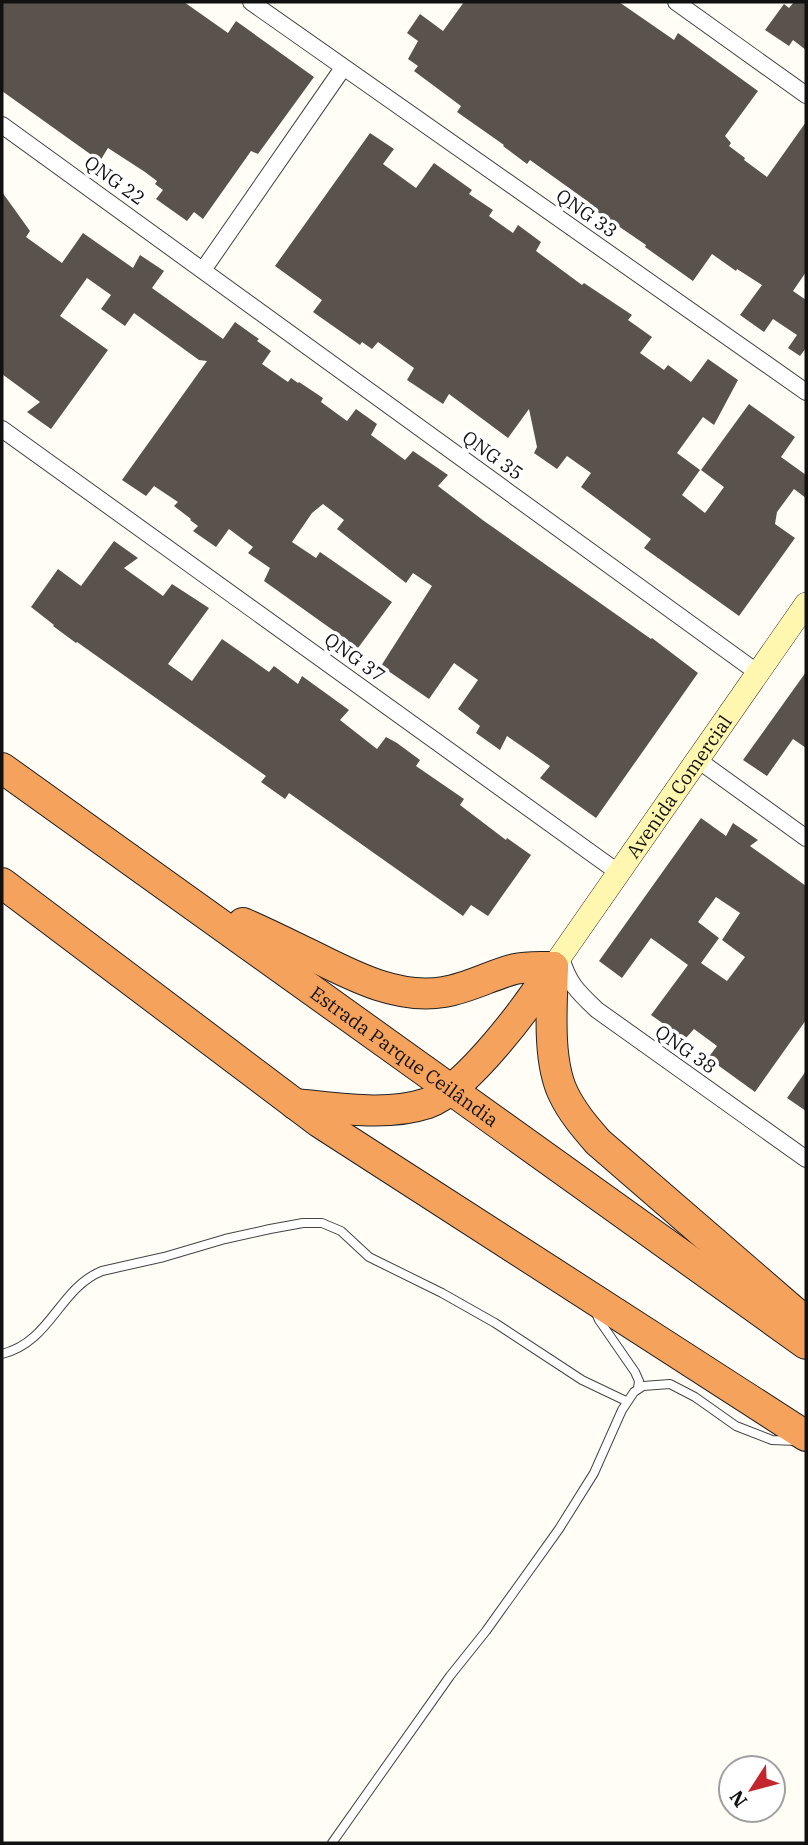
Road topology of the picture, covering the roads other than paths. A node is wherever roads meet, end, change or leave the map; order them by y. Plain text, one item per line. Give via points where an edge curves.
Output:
1 (251, 2) edge
2 (676, 2) edge
3 (343, 68) junction
4 (806, 95) edge
5 (2, 125) edge
6 (203, 270) junction
7 (806, 393) edge
8 (2, 429) edge
9 (806, 604) edge
10 (758, 673) junction
11 (698, 760) junction
12 (2, 768) edge
13 (806, 838) edge
14 (619, 873) junction
15 (2, 883) edge
16 (171, 888) junction
17 (557, 961) junction
18 (452, 1089) junction
19 (295, 1104) junction
20 (806, 1159) edge
21 (590, 1297) junction
22 (806, 1322) edge
23 (806, 1344) edge
24 (2, 1354) edge
25 (638, 1388) junction
26 (626, 1401) junction
27 (806, 1436) edge
28 (806, 1441) edge
29 (332, 1843) edge

1 - 3 street, QNG 33
2 - 4 street
3 - 6 street
3 - 7 street, QNG 33
5 - 6 street, QNG 22
6 - 10 street, QNG 35
8 - 14 street, QNG 37
9 - 10 main road, Avenida Comercial
10 - 11 main road, Avenida Comercial
11 - 13 street
11 - 14 main road, Avenida Comercial
12 - 16 highway, Estrada Parque Ceilândia
14 - 17 main road, Avenida Comercial
15 - 19 highway
16 - 17 highway via 349,974 414,993 441,993
16 - 18 highway, Estrada Parque Ceilândia
17 - 18 highway via 514,1022
17 - 20 street, QNG 38 via 597,1010
17 - 22 highway via 552,1030 556,1065 562,1091 577,1118 598,1142
18 - 19 highway via 427,1103 400,1109
18 - 23 highway, Estrada Parque Ceilândia
19 - 21 highway
21 - 25 lane via 599,1321 635,1372
21 - 27 highway
24 - 26 lane via 35,1337 92,1275 270,1229 322,1223 341,1231 369,1256 442,1293 582,1380
25 - 26 lane
25 - 28 lane via 670,1384 756,1435
26 - 29 lane via 594,1473 559,1529

